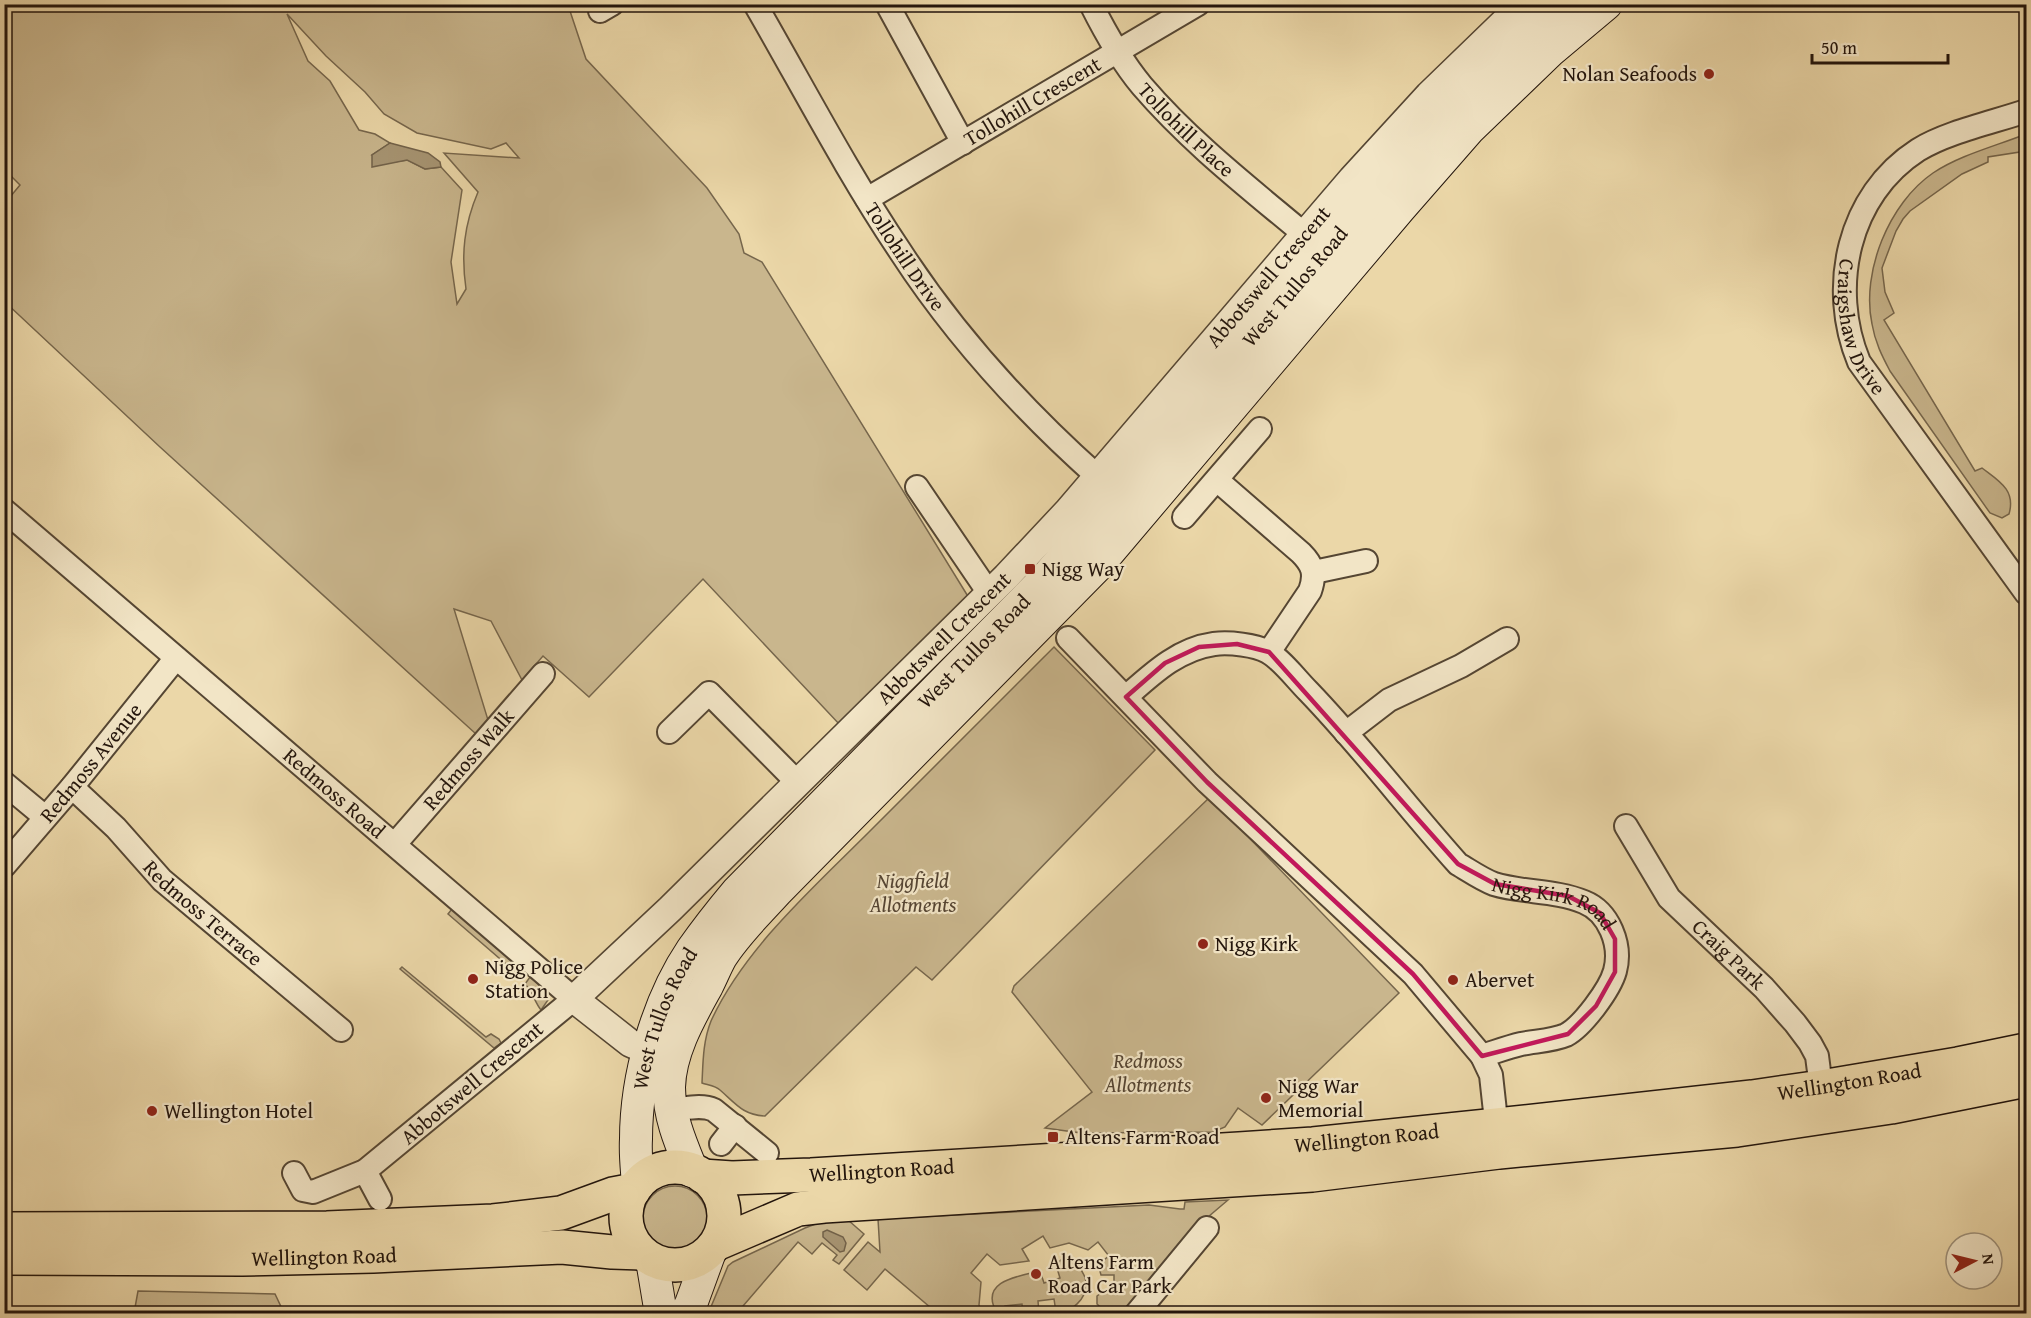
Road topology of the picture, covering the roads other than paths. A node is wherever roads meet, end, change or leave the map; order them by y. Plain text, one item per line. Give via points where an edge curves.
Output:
1 (755, 4) edge
2 (887, 4) edge
3 (1091, 4) edge
4 (1198, 4) edge
5 (1523, 4) edge
6 (1561, 4) edge
7 (1606, 4) edge
8 (1119, 51) junction
9 (2026, 111) edge
10 (963, 143) junction
11 (867, 200) junction
12 (1304, 234) junction
13 (1260, 429) dead end
14 (1097, 476) junction
15 (1217, 480) junction
16 (917, 487) dead end
17 (4, 510) edge
18 (1184, 517) dead end
19 (1366, 561) dead end
20 (1314, 572) junction
21 (989, 593) junction
22 (2026, 593) edge
23 (1068, 638) dead end
24 (1507, 639) dead end
25 (1269, 652) junction
26 (176, 658) junction
27 (543, 674) dead end
28 (1126, 697) junction
29 (669, 732) dead end
30 (1346, 733) junction
31 (4, 783) edge
32 (798, 783) junction
33 (72, 787) junction
34 (45, 817) junction
35 (1626, 826) dead end
36 (395, 844) junction
37 (4, 866) edge
38 (574, 999) junction
39 (341, 1030) dead end
40 (2026, 1050) edge
41 (1482, 1056) junction
42 (660, 1060) junction
43 (2026, 1080) edge
44 (1821, 1087) junction
45 (671, 1110) junction
46 (735, 1126) junction
47 (1498, 1139) junction
48 (721, 1144) dead end
49 (767, 1153) dead end
50 (365, 1171) junction
51 (294, 1173) dead end
52 (697, 1173) junction
53 (636, 1187) junction
54 (380, 1199) dead end
55 (1207, 1228) dead end
56 (4, 1229) edge
57 (713, 1246) junction
58 (647, 1256) junction
59 (4, 1258) edge
60 (661, 1314) edge
61 (686, 1314) edge
62 (1136, 1314) edge

1 - 11 street, Tollohill Drive
2 - 10 street
3 - 8 street, Tollohill Place
4 - 8 street, Tollohill Crescent
5 - 12 street, Abbotswell Crescent via 1429,95
6 - 42 main road, West Tullos Road via 1469,88 1408,154 1047,577 737,892 690,952 661,1010
7 - 42 main road, West Tullos Road via 1550,51 1469,129 1096,567 777,891 722,957
8 - 10 street, Tollohill Crescent
8 - 12 street, Tollohill Place via 1141,84 1193,140
9 - 22 street, Craigshaw Drive via 1941,139 1895,168 1874,192 1860,218 1849,246 1844,284 1847,323 1863,368
10 - 11 street, Tollohill Crescent
11 - 14 street, Tollohill Drive via 957,330 1048,430
12 - 14 street, Abbotswell Crescent
13 - 15 street
14 - 21 street, Abbotswell Crescent
15 - 18 street
15 - 20 street via 1301,553
16 - 21 street
17 - 26 street, Redmoss Road
19 - 20 street
20 - 25 street via 1310,591
21 - 32 street, Abbotswell Crescent
23 - 28 street
24 - 30 street via 1389,700
25 - 28 street via 1237,644 1199,647 1165,663
25 - 30 street, Nigg Kirk Road
26 - 33 street, Redmoss Avenue
26 - 36 street, Redmoss Road
27 - 36 street, Redmoss Walk
28 - 41 street via 1207,783 1413,974
29 - 32 street via 709,693
30 - 41 street, Nigg Kirk Road via 1458,864 1495,884 1568,896 1586,903 1600,913 1615,939 1615,972 1583,1021 1568,1034
31 - 34 street
32 - 38 street, Abbotswell Crescent
33 - 34 street, Redmoss Avenue
33 - 39 street, Redmoss Terrace via 116,828 162,880
34 - 37 street, Redmoss Avenue
35 - 44 street, Craig Park via 1669,898 1764,988 1810,1043 1817,1056
36 - 38 street, Redmoss Road
38 - 42 street, Redmoss Road via 630,1043
38 - 50 street, Abbotswell Crescent
40 - 44 main road, Wellington Road
41 - 47 street via 1491,1075
42 - 45 main road, West Tullos Road
42 - 53 main road, West Tullos Road via 638,1107
43 - 47 main road, Wellington Road via 1891,1107 1737,1130
44 - 47 main road, Wellington Road
45 - 46 street via 708,1107
45 - 52 main road, West Tullos Road via 676,1132
46 - 48 street
46 - 49 street
47 - 52 main road, Wellington Road via 1313,1144 753,1178
47 - 57 main road, Wellington Road via 1407,1164 1271,1178 798,1209
50 - 51 street, Abbotswell Crescent via 313,1192 303,1190
50 - 54 street
52 - 53 main road via 662,1169
52 - 57 main road via 712,1184 723,1207 721,1232
53 - 56 main road, Wellington Road via 561,1213 493,1221 327,1228
53 - 58 main road via 627,1206 627,1223 632,1239
55 - 62 street
57 - 58 main road via 699,1259 683,1265
57 - 61 main road
58 - 59 main road, Wellington Road via 562,1247 242,1259
58 - 60 main road

